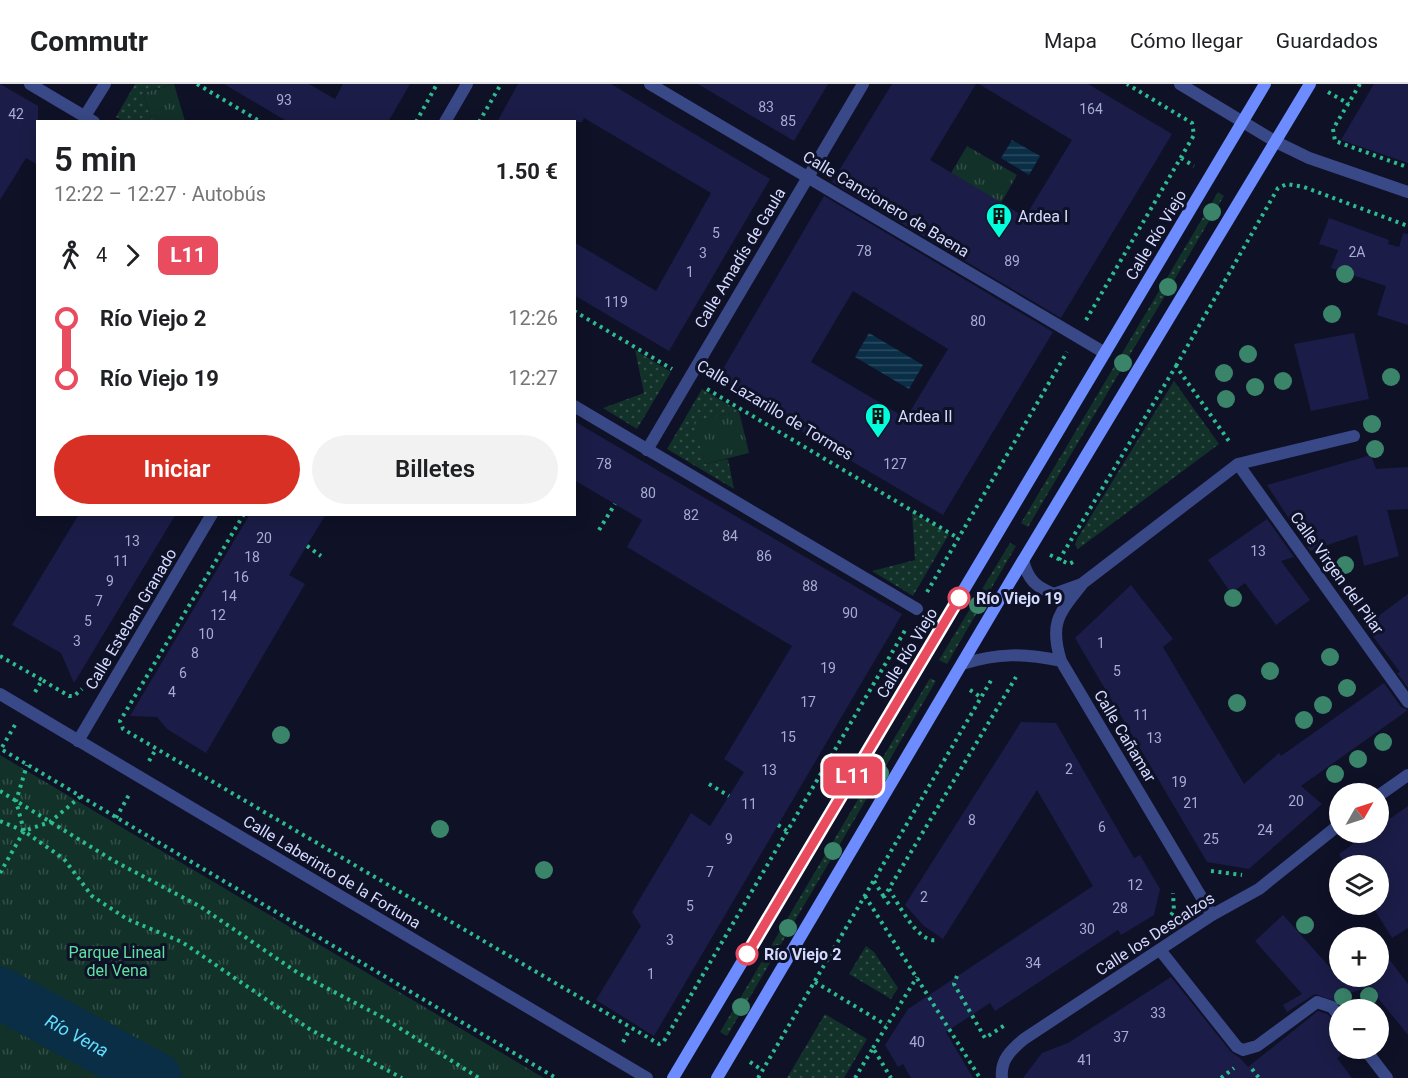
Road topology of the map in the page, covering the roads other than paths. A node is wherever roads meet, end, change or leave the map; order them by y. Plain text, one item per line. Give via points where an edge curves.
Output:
1 (30, 84) edge
2 (105, 84) edge
3 (467, 84) edge
4 (650, 84) edge
5 (863, 84) edge
6 (1180, 84) edge
7 (1265, 84) edge
8 (1310, 84) edge
9 (90, 119) edge
10 (445, 120) edge
11 (1243, 121) junction
12 (1276, 142) junction
13 (807, 177) junction
14 (1408, 192) edge
15 (1105, 353) junction
16 (576, 407) edge
17 (1354, 436) dead end
18 (647, 450) junction
19 (1238, 464) junction
20 (211, 516) edge
21 (1023, 560) junction
22 (1083, 584) junction
23 (917, 609) dead end
24 (1061, 661) junction
25 (962, 664) junction
26 (0, 694) edge
27 (1408, 702) edge
28 (78, 741) junction
29 (1408, 775) edge
30 (1389, 788) edge
31 (1329, 833) edge
32 (1212, 915) junction
33 (1160, 950) junction
34 (1329, 1006) edge
35 (1372, 1059) edge
36 (647, 1078) edge
37 (673, 1078) edge
38 (717, 1078) edge
39 (1002, 1078) edge
40 (1387, 1078) edge

1 - 9 street
2 - 9 street
3 - 10 street
4 - 13 street, Calle Cancionero de Baena
5 - 13 street, Calle Amadís de Gaula
6 - 11 street
7 - 11 main road, Calle Río Viejo
8 - 12 main road
11 - 12 street
11 - 15 main road, Calle Río Viejo
12 - 14 street via 1309,158
12 - 21 main road
13 - 15 street, Calle Cancionero de Baena
13 - 18 street, Calle Amadís de Gaula
15 - 37 main road, Calle Río Viejo
16 - 18 street
17 - 19 street
18 - 23 street
19 - 22 street
19 - 27 street, Calle Virgen del Pilar
20 - 28 street, Calle Esteban Granado
21 - 22 street via 1033,584 1054,594
21 - 25 main road
22 - 24 street via 1055,624
24 - 25 street via 1019,654 992,655
24 - 32 street, Calle Cañamar
25 - 38 main road
26 - 28 street, Calle Laberinto de la Fortuna
28 - 36 street, Calle Laberinto de la Fortuna
29 - 30 street
31 - 32 street, Calle los Descalzos via 1259,889
32 - 33 street, Calle los Descalzos
33 - 34 street via 1243,1050 1257,1046 1317,1002
33 - 39 street, Calle los Descalzos via 1010,1050 1002,1064
35 - 40 street

